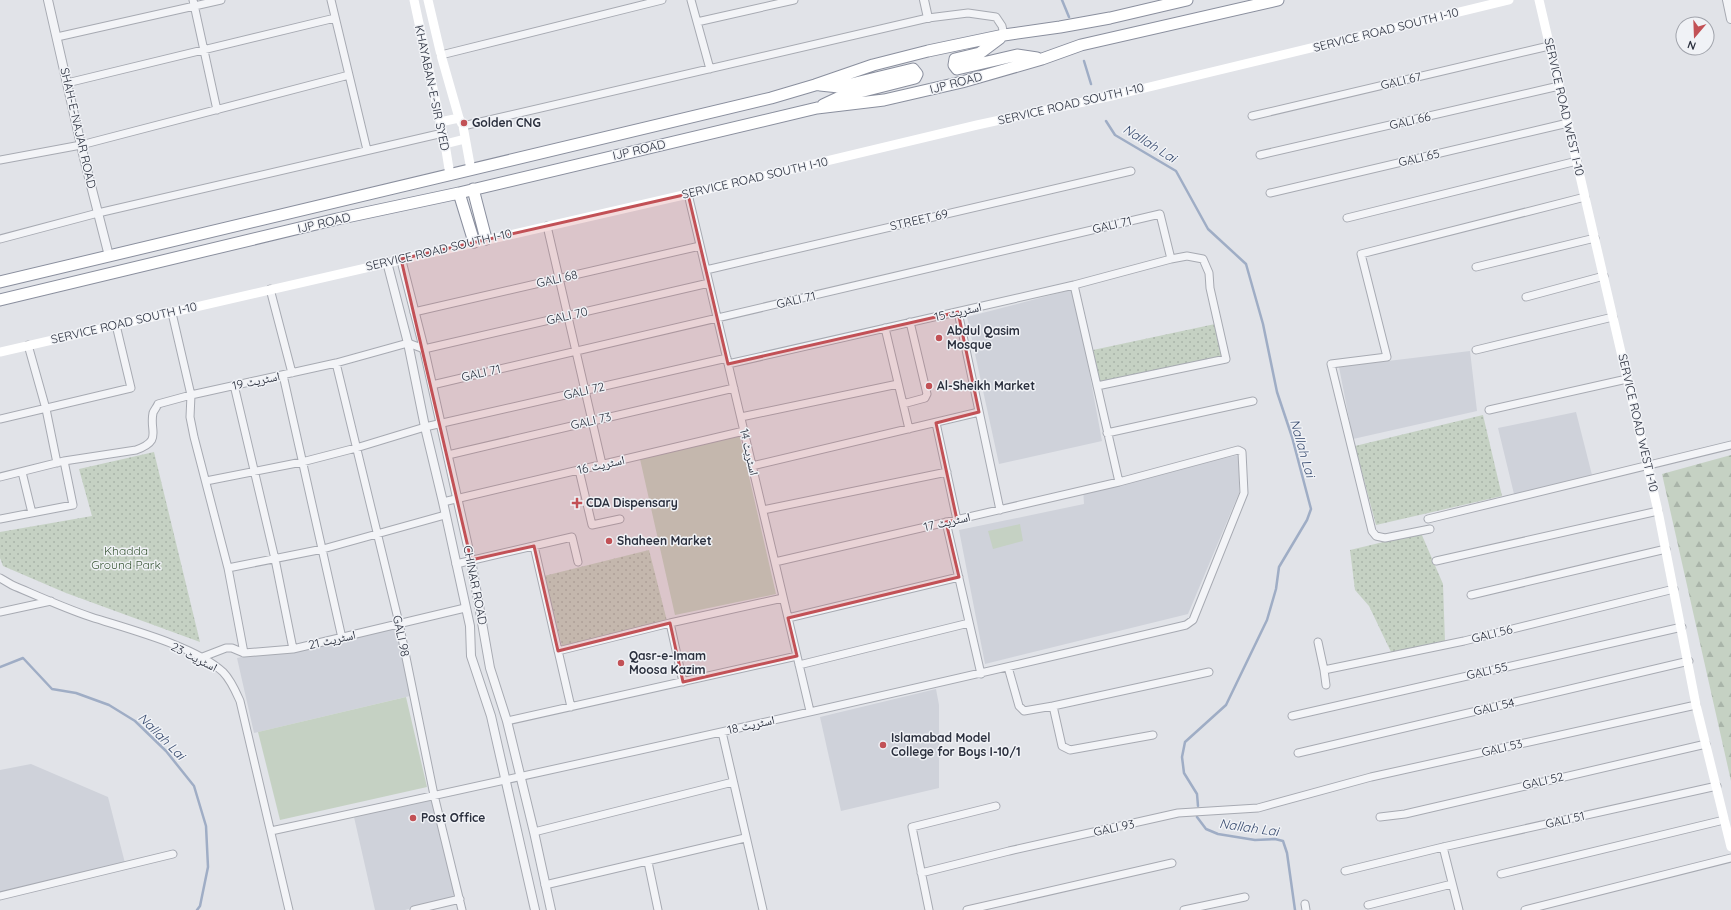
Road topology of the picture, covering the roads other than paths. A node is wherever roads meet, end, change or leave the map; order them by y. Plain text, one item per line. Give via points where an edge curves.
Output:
1 (48, 0) edge
2 (221, 0) edge
3 (331, 0) edge
4 (414, 0) edge
5 (428, 0) edge
6 (662, 0) edge
7 (691, 0) edge
8 (794, 0) edge
9 (924, 0) edge
10 (1187, 0) edge
11 (1278, 0) edge
12 (1509, 0) edge
13 (1539, 0) edge
14 (1727, 0) edge
15 (194, 3) edge
16 (630, 4) edge
17 (335, 18) junction
18 (928, 18) junction
19 (1731, 19) edge
20 (697, 22) junction
21 (1004, 35) junction
22 (56, 37) junction
23 (1549, 46) junction
24 (204, 50) junction
25 (441, 55) junction
26 (1042, 59) junction
27 (710, 69) junction
28 (349, 75) junction
29 (67, 83) junction
30 (815, 85) junction
31 (1559, 86) junction
32 (816, 108) junction
33 (216, 110) junction
34 (1252, 116) dead end
35 (440, 122) junction
36 (461, 122) junction
37 (1568, 123) junction
38 (443, 133) junction
39 (465, 139) junction
40 (445, 144) junction
41 (82, 145) junction
42 (367, 150) junction
43 (1260, 155) dead end
44 (0, 160) edge
45 (1577, 161) junction
46 (471, 170) junction
47 (1131, 171) dead end
48 (450, 175) junction
49 (473, 189) junction
50 (459, 193) junction
51 (1270, 193) dead end
52 (688, 194) junction
53 (1585, 197) junction
54 (98, 213) junction
55 (1347, 218) dead end
56 (547, 226) junction
57 (1595, 238) junction
58 (0, 239) edge
59 (486, 239) junction
60 (474, 242) junction
61 (700, 246) junction
62 (109, 256) junction
63 (401, 259) junction
64 (1170, 259) junction
65 (387, 262) junction
66 (1476, 267) dead end
67 (706, 270) junction
68 (1604, 276) junction
69 (559, 279) junction
70 (0, 282) edge
71 (709, 283) junction
72 (1074, 285) junction
73 (270, 289) junction
74 (1526, 297) dead end
75 (0, 300) edge
76 (414, 312) junction
77 (958, 312) junction
78 (172, 313) junction
79 (567, 316) junction
80 (1613, 317) junction
81 (718, 318) junction
82 (910, 322) junction
83 (116, 325) junction
84 (885, 328) junction
85 (408, 343) junction
86 (28, 345) junction
87 (424, 349) junction
88 (1476, 350) dead end
89 (576, 351) junction
90 (0, 352) edge
91 (727, 361) junction
92 (336, 363) junction
93 (292, 373) junction
94 (283, 375) junction
95 (1627, 379) junction
96 (898, 384) junction
97 (432, 385) junction
98 (234, 386) junction
99 (1097, 386) junction
100 (734, 388) junction
101 (585, 391) junction
102 (191, 395) junction
103 (1253, 401) dead end
104 (903, 404) junction
105 (46, 409) junction
106 (1489, 410) dead end
107 (979, 412) junction
108 (741, 418) junction
109 (0, 419) edge
110 (592, 421) junction
111 (936, 423) junction
112 (441, 425) junction
113 (425, 427) junction
114 (909, 429) junction
115 (744, 432) junction
116 (1108, 433) junction
117 (1731, 445) edge
118 (356, 448) junction
119 (448, 455) junction
120 (61, 462) junction
121 (302, 462) junction
122 (602, 464) junction
123 (752, 466) junction
124 (1648, 466) junction
125 (579, 470) junction
126 (253, 471) junction
127 (22, 472) junction
128 (947, 472) junction
129 (0, 477) edge
130 (206, 481) junction
131 (1119, 482) junction
132 (457, 498) junction
133 (443, 502) junction
134 (763, 510) junction
135 (1000, 510) junction
136 (1658, 511) junction
137 (32, 513) junction
138 (445, 515) junction
139 (0, 519) edge
140 (620, 519) dead end
141 (957, 520) junction
142 (1428, 520) dead end
143 (946, 522) junction
144 (1430, 529) dead end
145 (377, 534) junction
146 (534, 546) junction
147 (323, 549) junction
148 (1666, 549) junction
149 (275, 559) junction
150 (471, 560) junction
151 (1436, 561) dead end
152 (578, 562) dead end
153 (775, 562) junction
154 (456, 564) junction
155 (228, 568) junction
156 (959, 577) junction
157 (0, 578) edge
158 (1674, 589) junction
159 (1471, 596) dead end
160 (783, 598) junction
161 (51, 601) junction
162 (465, 608) junction
163 (0, 612) edge
164 (788, 618) junction
165 (399, 623) junction
166 (969, 623) junction
167 (1190, 623) joint
168 (670, 624) junction
169 (1682, 627) junction
170 (342, 638) junction
171 (1318, 642) dead end
172 (293, 649) junction
173 (558, 651) junction
174 (244, 654) junction
175 (797, 656) junction
176 (200, 658) junction
177 (1689, 661) junction
178 (799, 665) junction
179 (1008, 667) junction
180 (1324, 670) junction
181 (1209, 672) dead end
182 (981, 674) junction
183 (683, 682) junction
184 (1326, 685) dead end
185 (1696, 705) junction
186 (1053, 706) junction
187 (571, 707) junction
188 (810, 711) junction
189 (1292, 716) dead end
190 (507, 722) junction
191 (722, 732) junction
192 (1153, 735) dead end
193 (1706, 744) junction
194 (1298, 753) dead end
195 (521, 777) junction
196 (506, 780) junction
197 (733, 782) junction
198 (1717, 786) junction
199 (434, 795) junction
200 (1309, 795) joint
201 (996, 806) dead end
202 (1380, 817) dead end
203 (1724, 820) junction
204 (271, 832) junction
205 (534, 832) junction
206 (745, 838) junction
207 (1444, 847) junction
208 (1731, 847) edge
209 (173, 854) dead end
210 (1731, 858) edge
211 (648, 862) junction
212 (1172, 863) dead end
213 (1345, 871) dead end
214 (921, 873) junction
215 (1501, 874) dead end
216 (1452, 884) junction
217 (546, 886) junction
218 (0, 896) edge
219 (1245, 897) dead end
220 (460, 899) junction
221 (1368, 905) dead end
222 (289, 910) edge
223 (414, 910) edge
224 (462, 910) edge
225 (535, 910) edge
226 (551, 910) edge
227 (658, 910) edge
228 (763, 910) edge
229 (929, 910) edge
230 (967, 910) edge
231 (1185, 910) edge
232 (1459, 910) edge
233 (1525, 910) edge

1 - 22 street, SHAH-E-NAJAR ROAD
2 - 15 street
3 - 17 street
4 - 35 main road, KHAYABAN-E-SIR SYED
5 - 25 main road, KHAYABAN-E-SIR SYED
6 - 16 street
7 - 20 street
8 - 20 street
9 - 18 street
10 - 21 highway, IJP ROAD via 1060,28
11 - 26 highway, IJP ROAD via 1119,36
12 - 52 main road, SERVICE ROAD SOUTH I-10
13 - 23 main road, SERVICE ROAD WEST I-10
14 - 19 street
15 - 22 street
15 - 24 street
16 - 25 street
17 - 24 street
17 - 28 street
18 - 21 street via 968,13 996,17
18 - 27 street
20 - 27 street
21 - 26 highway via 980,53 954,59 956,69 1017,55
21 - 30 highway, IJP ROAD via 873,65
22 - 29 street, SHAH-E-NAJAR ROAD
23 - 31 main road, SERVICE ROAD WEST I-10
23 - 34 street, GALI 67
24 - 29 street
24 - 33 street
25 - 36 main road, KHAYABAN-E-SIR SYED
26 - 32 highway, IJP ROAD via 962,82 884,100
27 - 36 street
28 - 33 street
28 - 42 street
29 - 41 street, SHAH-E-NAJAR ROAD
30 - 32 highway via 839,87 913,69 917,74 913,79 840,97
30 - 46 highway, IJP ROAD via 771,98
31 - 37 main road, SERVICE ROAD WEST I-10
31 - 43 street, GALI 66
32 - 49 highway, IJP ROAD
33 - 41 street
35 - 36 main road
35 - 38 main road, KHAYABAN-E-SIR SYED
36 - 39 main road, KHAYABAN-E-SIR SYED
37 - 45 main road, SERVICE ROAD WEST I-10
37 - 51 street, GALI 65
38 - 40 main road, KHAYABAN-E-SIR SYED
38 - 42 street
39 - 40 main road
39 - 46 main road, KHAYABAN-E-SIR SYED
40 - 48 main road, KHAYABAN-E-SIR SYED
41 - 44 street
41 - 54 street, SHAH-E-NAJAR ROAD
42 - 54 street
45 - 53 main road, SERVICE ROAD WEST I-10
45 - 55 street
46 - 48 highway, IJP ROAD
47 - 67 street, STREET 69
48 - 62 highway, IJP ROAD
49 - 50 highway, IJP ROAD
49 - 59 highway
50 - 60 highway
50 - 75 highway, IJP ROAD via 337,219
52 - 56 main road, SERVICE ROAD SOUTH I-10
52 - 61 street, اسٹریٹ 14
53 - 57 main road, SERVICE ROAD WEST I-10
53 - 144 street via 1361,254 1387,356 1331,364 1340,404 1372,531 1376,536 1385,538
54 - 58 street
54 - 62 street, SHAH-E-NAJAR ROAD
56 - 59 main road, SERVICE ROAD SOUTH I-10
56 - 69 street
57 - 66 street
57 - 68 main road, SERVICE ROAD WEST I-10
59 - 60 main road, SERVICE ROAD SOUTH I-10
60 - 63 main road, SERVICE ROAD SOUTH I-10
61 - 67 street, اسٹریٹ 14
61 - 69 street, GALI 68
62 - 70 highway, IJP ROAD
63 - 65 main road, SERVICE ROAD SOUTH I-10
63 - 76 street, CHINAR ROAD
64 - 72 street, اسٹریٹ 15
64 - 81 street, GALI 71 via 1160,214
64 - 99 street, اسٹریٹ 15 via 1187,256 1203,259 1226,359
65 - 73 main road, SERVICE ROAD SOUTH I-10
65 - 85 street, CHINAR ROAD
67 - 71 street, اسٹریٹ 14
68 - 74 street
68 - 80 main road, SERVICE ROAD WEST I-10
69 - 76 street, GALI 68
69 - 79 street
71 - 79 street, GALI 70
71 - 81 street, اسٹریٹ 14
72 - 77 street, اسٹریٹ 15
72 - 99 street
73 - 78 main road, SERVICE ROAD SOUTH I-10
73 - 93 street
76 - 87 street, CHINAR ROAD
77 - 82 street, اسٹریٹ 15
77 - 107 street
78 - 83 main road, SERVICE ROAD SOUTH I-10
78 - 102 street
79 - 87 street, GALI 70
79 - 89 street
80 - 88 street
80 - 95 main road, SERVICE ROAD WEST I-10
81 - 89 street, GALI 71
81 - 91 street, اسٹریٹ 14
82 - 84 street, اسٹریٹ 15
82 - 104 street via 927,394 925,398
83 - 86 main road, SERVICE ROAD SOUTH I-10
83 - 105 street via 131,388
84 - 91 street, اسٹریٹ 15
84 - 96 street
85 - 87 street
85 - 92 street, اسٹریٹ 19
85 - 113 street, CHINAR ROAD
86 - 90 main road, SERVICE ROAD SOUTH I-10
86 - 105 street
87 - 97 street, CHINAR ROAD
89 - 97 street, GALI 71
89 - 101 street
91 - 100 street, اسٹریٹ 14
91 - 101 street, GALI 72
92 - 93 street, اسٹریٹ 19
92 - 118 street, GALI 98
93 - 94 street, اسٹریٹ 19
94 - 98 street, اسٹریٹ 19
94 - 121 street
95 - 106 street
95 - 124 main road, SERVICE ROAD WEST I-10
96 - 104 street
96 - 108 street
97 - 112 street, CHINAR ROAD
98 - 102 street, اسٹریٹ 19
98 - 126 street
99 - 116 street
100 - 108 street, اسٹریٹ 14
100 - 110 street, GALI 73
101 - 110 street
101 - 112 street, GALI 72
102 - 120 street, اسٹریٹ 19 via 158,404 154,413 153,437 148,446
102 - 130 street via 190,416
103 - 116 street
104 - 114 street
105 - 109 street
105 - 120 street
107 - 111 street
107 - 135 street
108 - 115 street, اسٹریٹ 14
110 - 119 street, GALI 73
110 - 122 street
111 - 114 street
111 - 128 street
112 - 113 street, GALI 72
112 - 119 street, CHINAR ROAD
113 - 118 street, GALI 72
113 - 133 street, CHINAR ROAD
114 - 123 street
115 - 122 street, اسٹریٹ 16
115 - 123 street, اسٹریٹ 14
116 - 131 street
117 - 124 street
118 - 121 street, GALI 72
118 - 145 street, GALI 98
119 - 132 street, CHINAR ROAD
120 - 127 street
120 - 137 street via 73,505
121 - 126 street, GALI 72
121 - 147 street
122 - 125 street, اسٹریٹ 16
123 - 134 street, اسٹریٹ 14
124 - 136 main road, SERVICE ROAD WEST I-10
124 - 142 street
125 - 132 street, اسٹریٹ 16
125 - 140 street via 592,525
126 - 130 street, GALI 72
126 - 149 street
127 - 129 street
127 - 137 street
128 - 134 street
128 - 141 street
130 - 155 street
131 - 135 street, اسٹریٹ 17
131 - 167 street, اسٹریٹ 17 via 1238,450 1242,452 1244,493
132 - 133 street, اسٹریٹ 16
132 - 150 street, CHINAR ROAD
133 - 138 street, CHINAR ROAD
134 - 153 street, اسٹریٹ 14
135 - 141 street, اسٹریٹ 17
136 - 148 main road, SERVICE ROAD WEST I-10
136 - 151 street
137 - 139 street
138 - 145 street
138 - 154 street, CHINAR ROAD
141 - 143 street, اسٹریٹ 17
143 - 153 street, اسٹریٹ 17
143 - 156 street
145 - 147 street
145 - 165 street, GALI 98
146 - 150 street
146 - 152 street via 572,537
146 - 173 street
147 - 149 street
147 - 170 street
148 - 158 main road, SERVICE ROAD WEST I-10
148 - 159 street
149 - 155 street
149 - 172 street
150 - 154 street
150 - 190 street, CHINAR ROAD via 490,668
153 - 160 street, اسٹریٹ 14
154 - 162 street, CHINAR ROAD
155 - 174 street
156 - 164 street
156 - 166 street
157 - 161 street, اسٹریٹ 23
158 - 169 main road, SERVICE ROAD WEST I-10
158 - 180 street, GALI 56 via 1464,641
160 - 164 street, اسٹریٹ 14
160 - 168 street
161 - 163 street
161 - 176 street, اسٹریٹ 23 via 90,617 130,629
162 - 165 street, اسٹریٹ 21
162 - 196 street, CHINAR ROAD via 470,626 471,656
164 - 175 street, اسٹریٹ 14
165 - 170 street, اسٹریٹ 21
165 - 199 street, GALI 98
166 - 178 street
166 - 182 street
167 - 179 street, اسٹریٹ 18
168 - 173 street
168 - 183 street
169 - 177 main road, SERVICE ROAD WEST I-10
169 - 189 street, GALI 55
170 - 172 street, اسٹریٹ 21
171 - 180 street
172 - 174 street, اسٹریٹ 21
173 - 187 street
174 - 176 street, اسٹریٹ 21 via 226,648
175 - 178 street, اسٹریٹ 14
175 - 183 street
176 - 204 street, اسٹریٹ 23 via 224,673 240,701
177 - 185 main road, SERVICE ROAD WEST I-10
177 - 194 street, GALI 54
178 - 188 street, اسٹریٹ 14
179 - 182 street, اسٹریٹ 18
179 - 186 street via 1021,709 1028,711
180 - 184 street
181 - 186 street
182 - 188 street, اسٹریٹ 18
183 - 187 street
185 - 193 main road, SERVICE ROAD WEST I-10
185 - 200 street, GALI 53 via 1371,777
186 - 192 street via 1062,746 1070,750
187 - 190 street
188 - 191 street, اسٹریٹ 18
190 - 195 street, CHINAR ROAD
191 - 195 street, اسٹریٹ 18
191 - 197 street
193 - 198 main road, SERVICE ROAD WEST I-10
193 - 202 street, GALI 52 via 1405,814
195 - 196 street, اسٹریٹ 18
195 - 205 street, CHINAR ROAD
196 - 199 street, اسٹریٹ 18
196 - 225 street, CHINAR ROAD
197 - 205 street
197 - 206 street
198 - 203 main road, SERVICE ROAD WEST I-10
198 - 207 street, GALI 51
199 - 204 street, اسٹریٹ 18
199 - 220 street, GALI 98
200 - 214 street, GALI 93 via 1258,808 1178,814
201 - 214 street via 912,827
203 - 208 main road, SERVICE ROAD WEST I-10
203 - 215 street
204 - 222 street, اسٹریٹ 23
205 - 217 street, CHINAR ROAD
206 - 211 street
206 - 228 street
207 - 213 street, GALI 51
207 - 216 street
209 - 218 street
210 - 233 street
211 - 217 street
211 - 227 street
212 - 230 street
214 - 229 street
216 - 221 street
216 - 232 street
217 - 226 street, CHINAR ROAD
219 - 231 street
220 - 223 street
220 - 224 street, GALI 98

